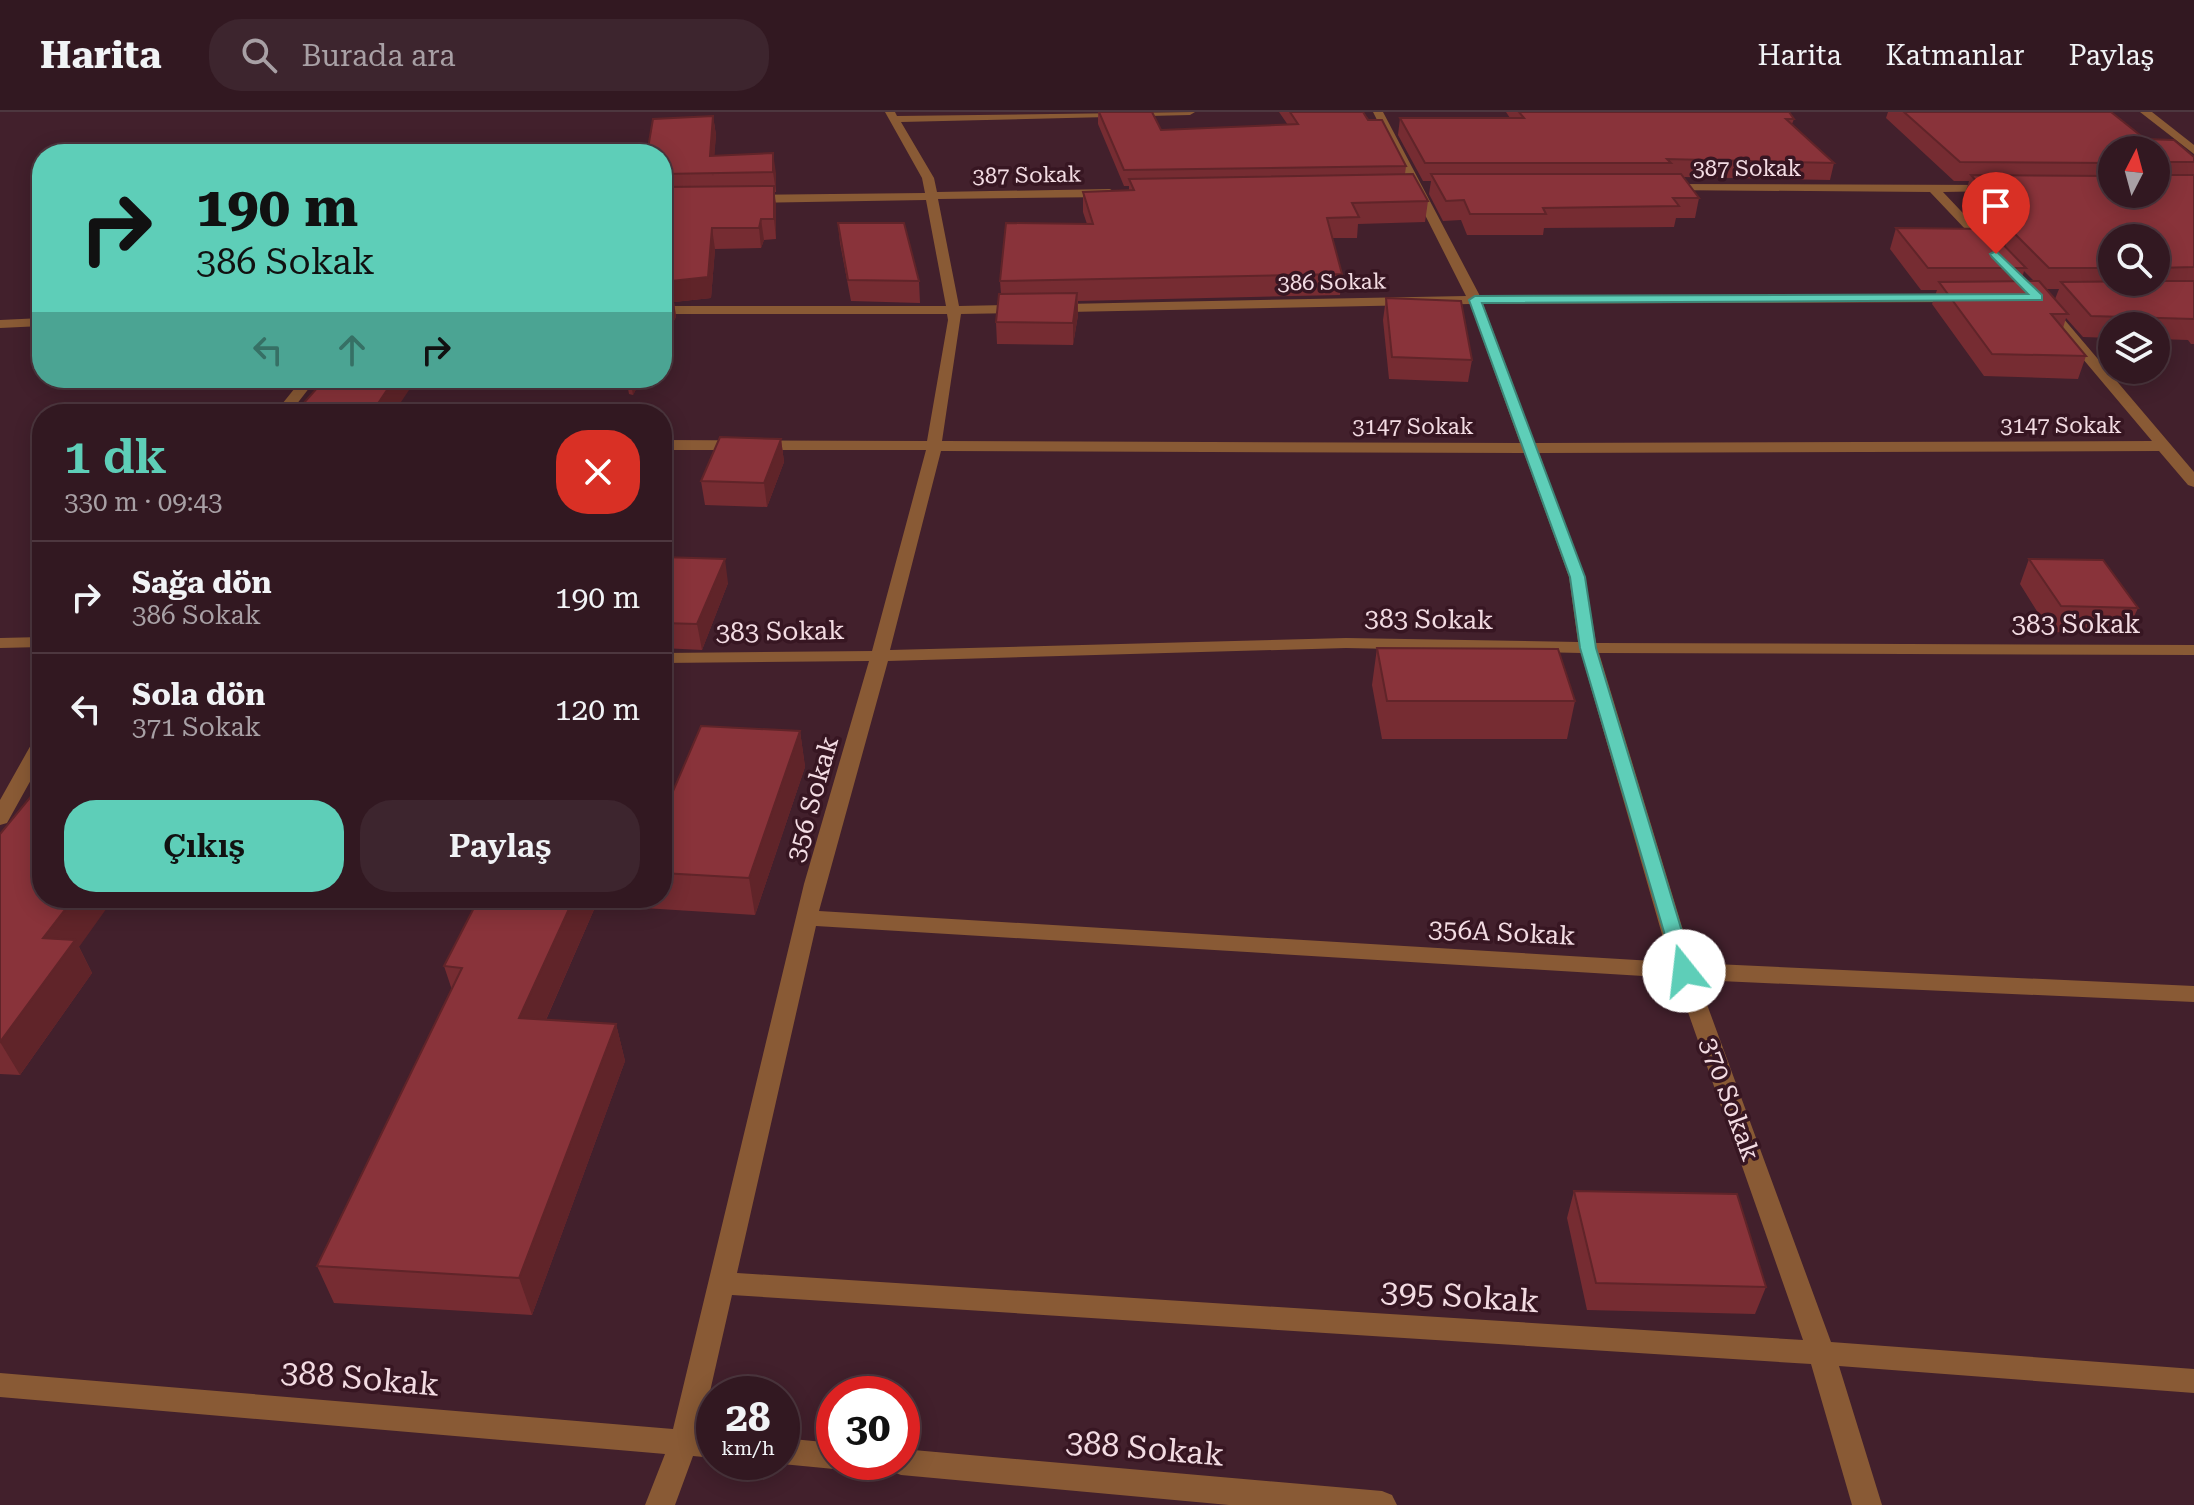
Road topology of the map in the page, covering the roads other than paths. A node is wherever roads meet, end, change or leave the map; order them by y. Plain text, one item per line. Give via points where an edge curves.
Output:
1 (1190, 112) edge
2 (1378, 112) edge
3 (2145, 112) edge
4 (892, 116) edge
5 (2194, 151) edge
6 (1652, 188) edge
7 (1933, 189) junction
8 (2008, 189) edge
9 (1120, 193) edge
10 (932, 197) junction
11 (741, 199) edge
12 (1996, 254) edge
13 (2053, 297) edge
14 (1975, 298) edge
15 (1475, 300) junction
16 (672, 310) edge
17 (951, 310) junction
18 (32, 322) edge
19 (0, 324) edge
20 (302, 388) edge
21 (289, 404) edge
22 (672, 445) edge
23 (2164, 446) junction
24 (934, 447) junction
25 (1530, 448) junction
26 (2194, 482) edge
27 (32, 642) edge
28 (0, 643) edge
29 (1588, 648) junction
30 (2194, 650) edge
31 (880, 656) junction
32 (672, 658) edge
33 (32, 761) edge
34 (0, 818) edge
35 (807, 918) junction
36 (1684, 971) junction
37 (2194, 994) edge
38 (721, 1283) junction
39 (1821, 1353) junction
40 (2194, 1381) edge
41 (0, 1385) edge
42 (684, 1443) junction
43 (696, 1444) edge
44 (920, 1464) edge
45 (660, 1505) edge
46 (1382, 1505) edge
47 (1867, 1505) edge

1 - 4 street
2 - 15 street, 370 Sokak
3 - 5 street
4 - 10 street, 356 Sokak via 928,178
6 - 7 street, 387 Sokak
7 - 8 street, 387 Sokak
7 - 12 street
9 - 10 street, 387 Sokak
10 - 11 street, 387 Sokak
10 - 17 street, 356 Sokak
13 - 23 street via 2038,298
14 - 15 street, 386 Sokak
15 - 17 street, 386 Sokak
15 - 25 street, 370 Sokak
16 - 17 street, 386 Sokak
17 - 24 street, 356 Sokak via 955,320
18 - 19 street
20 - 21 street
22 - 24 street, 3147 Sokak
23 - 25 street, 3147 Sokak
23 - 26 street
24 - 25 street, 3147 Sokak
24 - 31 street, 356 Sokak
25 - 29 street, 370 Sokak via 1577,577
27 - 28 street
29 - 30 street, 383 Sokak
29 - 31 street, 383 Sokak via 1346,643
29 - 36 street, 370 Sokak
31 - 32 street, 383 Sokak
31 - 35 street, 356 Sokak
33 - 34 street
35 - 36 street, 356A Sokak
35 - 38 street, 356 Sokak
36 - 37 street, 356A Sokak
36 - 39 street, 370 Sokak
38 - 39 street, 395 Sokak
38 - 42 street, 356 Sokak
39 - 40 street, 395 Sokak
39 - 47 street, 370 Sokak
41 - 42 street, 388 Sokak
42 - 43 street, 388 Sokak
42 - 45 street, 356 Sokak
44 - 46 street, 388 Sokak

